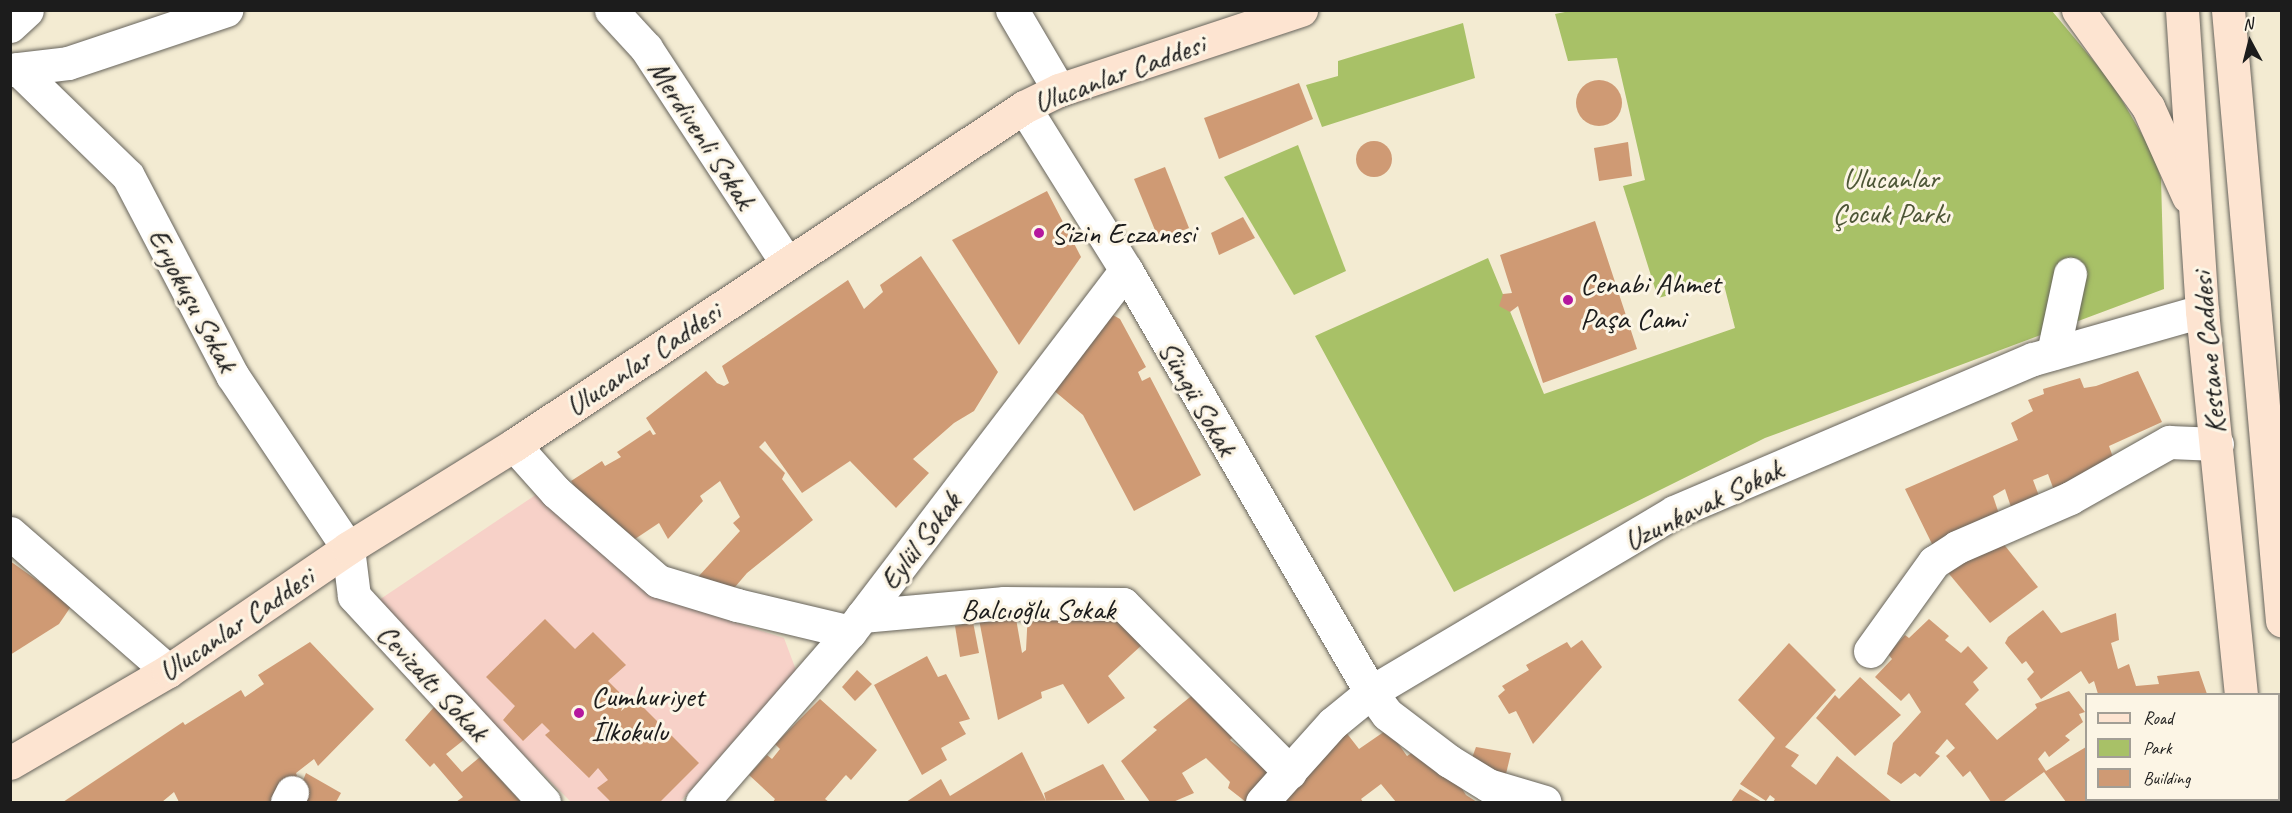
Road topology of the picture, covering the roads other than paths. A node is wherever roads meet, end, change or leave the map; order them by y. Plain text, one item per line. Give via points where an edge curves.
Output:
1 (27, 10) edge
2 (226, 10) edge
3 (611, 10) edge
4 (1012, 10) edge
5 (1302, 10) edge
6 (2078, 10) edge
7 (2182, 10) edge
8 (2228, 10) edge
9 (10, 26) edge
10 (14, 69) edge
11 (1059, 90) junction
12 (1024, 106) junction
13 (2197, 217) junction
14 (786, 262) junction
15 (1125, 270) junction
16 (2070, 274) dead end
17 (2202, 310) junction
18 (2053, 353) junction
19 (2217, 444) junction
20 (514, 445) junction
21 (2275, 499) edge
22 (10, 533) edge
23 (348, 548) junction
24 (2282, 621) edge
25 (856, 624) junction
26 (1870, 651) dead end
27 (168, 671) junction
28 (1371, 692) junction
29 (2241, 693) edge
30 (10, 763) edge
31 (1290, 772) junction
32 (544, 802) edge
33 (702, 802) edge
34 (1262, 802) edge
35 (1545, 802) edge

1 - 9 street
2 - 10 street via 68,63
3 - 14 street, Merdivenli Sokak via 646,48
4 - 11 street
5 - 11 main road, Ulucanlar Caddesi
6 - 13 main road via 2148,107
7 - 13 main road, Kestane Caddesi
8 - 21 main road, Kestane Caddesi
10 - 23 street, Eryokuşu Sokak via 128,176 232,375
11 - 12 main road, Ulucanlar Caddesi
12 - 14 main road, Ulucanlar Caddesi
12 - 15 street, Süngü Sokak
13 - 17 main road, Kestane Caddesi
14 - 20 main road, Ulucanlar Caddesi
15 - 25 street, Eylül Sokak
15 - 28 street, Süngü Sokak
16 - 18 street
17 - 18 street, Uzunkavak Sokak
17 - 19 main road, Kestane Caddesi
18 - 28 street, Uzunkavak Sokak via 1674,512
19 - 26 street via 2169,442 2070,498 1957,547 1934,562
19 - 29 main road, Kestane Caddesi
20 - 23 main road, Ulucanlar Caddesi
20 - 25 street, Balcıoğlu Sokak via 556,492 658,581 737,605
21 - 24 main road, Kestane Caddesi
22 - 27 street
23 - 27 main road, Ulucanlar Caddesi
23 - 32 street, Cevizaltı Sokak via 354,596
25 - 31 street, Balcıoğlu Sokak via 1004,603 1123,604
25 - 33 street, Eylül Sokak
27 - 30 main road, Ulucanlar Caddesi
28 - 31 street, Uzunkavak Sokak via 1333,723
28 - 35 street, Süngü Sokak via 1387,714 1449,761 1488,785
31 - 34 street, Uzunkavak Sokak

